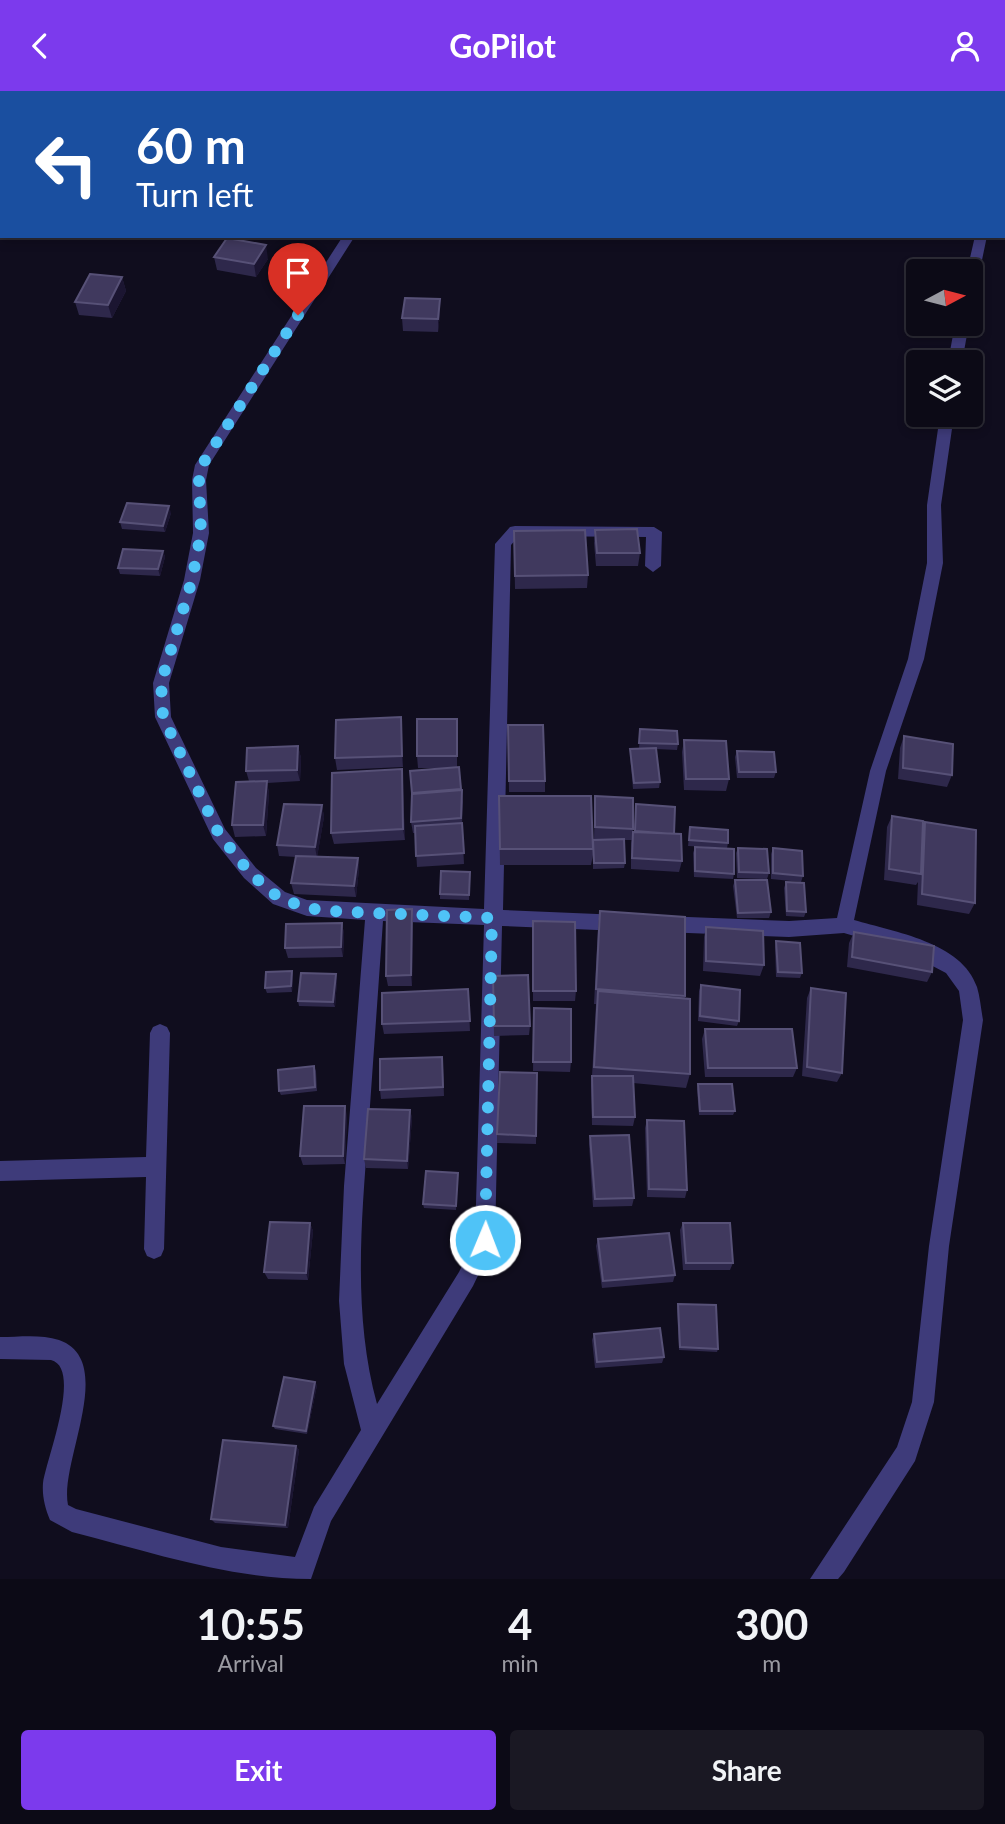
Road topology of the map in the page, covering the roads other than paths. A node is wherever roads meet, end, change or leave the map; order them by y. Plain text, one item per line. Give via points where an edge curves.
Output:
1 (348, 238) edge
2 (981, 238) edge
3 (976, 259) edge
4 (945, 427) edge
5 (653, 566) dead end
6 (375, 913) junction
7 (492, 918) junction
8 (844, 925) junction
9 (160, 1033) dead end
10 (156, 1167) junction
11 (0, 1171) edge
12 (154, 1249) dead end
13 (0, 1349) edge
14 (373, 1432) junction
15 (300, 1575) edge
16 (822, 1579) edge

1 - 6 street via 202,465 201,533 161,683 163,717 219,834 250,873 279,898 307,908
2 - 3 street
4 - 8 street via 934,505 936,563 916,659 878,771
5 - 7 street via 654,532 515,531 503,544
6 - 7 street
6 - 14 street via 350,1301 355,1364
7 - 8 street via 789,929
7 - 14 street via 485,1240
8 - 16 street via 905,943 953,967 968,988 973,1020 939,1246 923,1402 907,1454
9 - 10 street
10 - 11 street
10 - 12 street
13 - 15 street via 55,1350 67,1355 74,1368 68,1426 55,1482 58,1512 72,1520 221,1559
14 - 15 street via 322,1515

